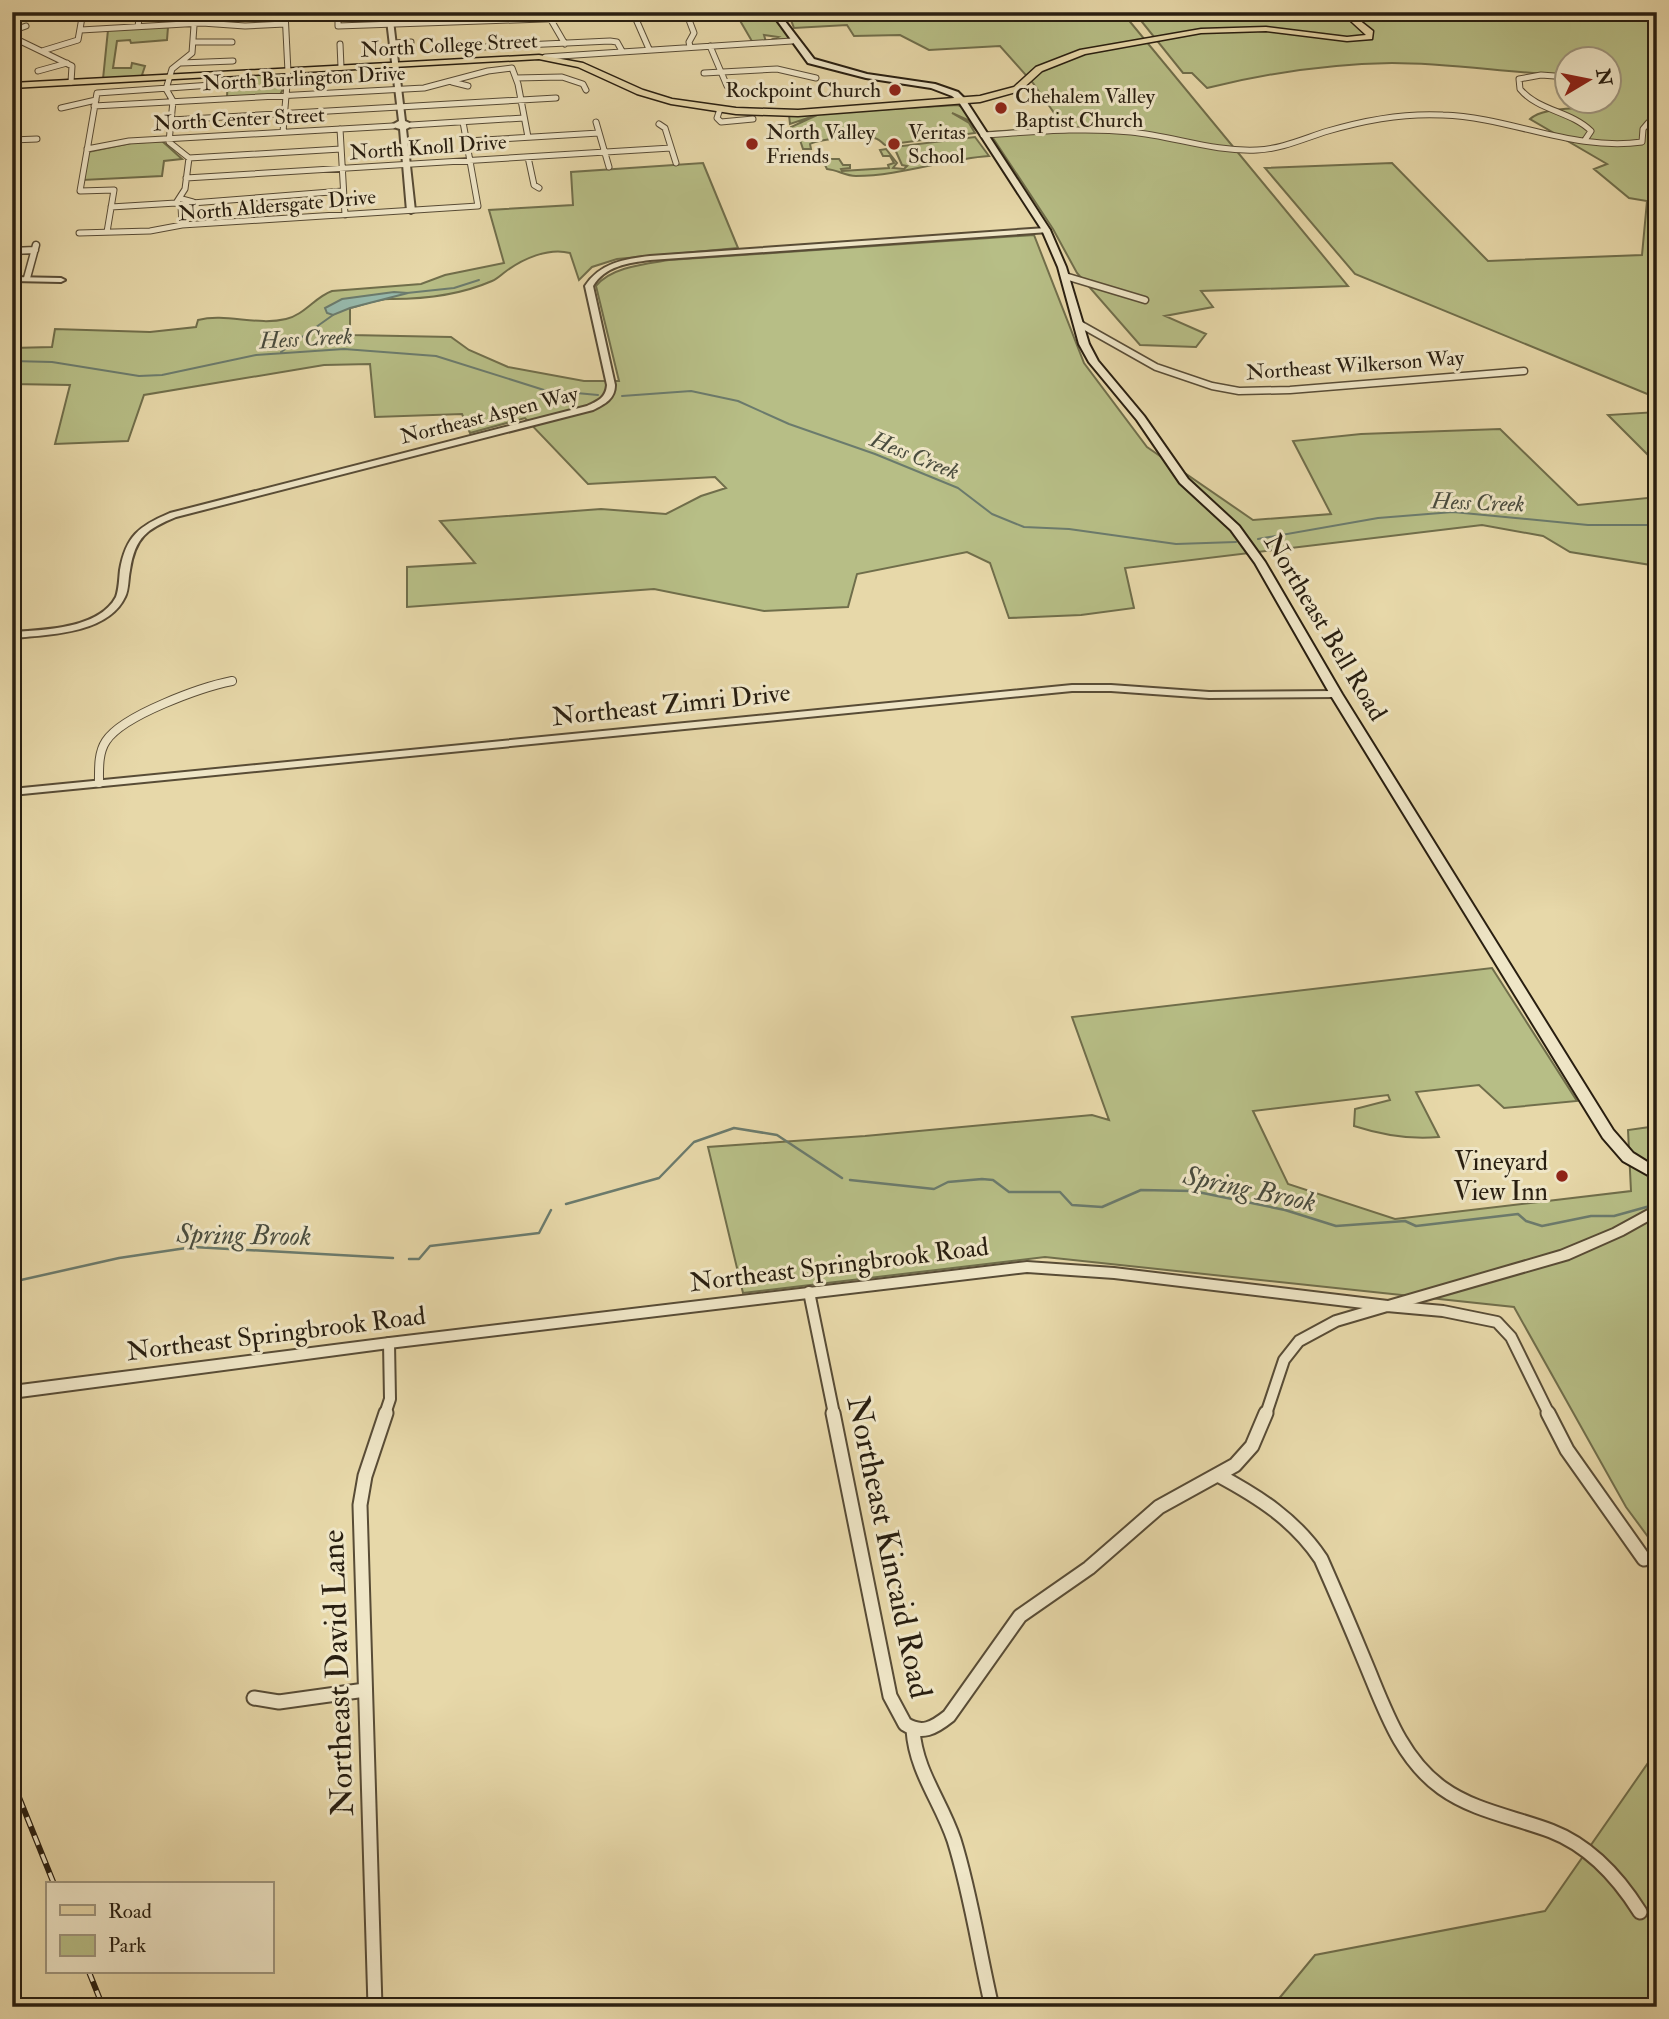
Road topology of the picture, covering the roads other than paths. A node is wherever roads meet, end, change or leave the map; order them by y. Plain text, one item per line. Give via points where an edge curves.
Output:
1 (83, 12) edge
2 (139, 12) edge
3 (195, 12) edge
4 (285, 12) edge
5 (338, 12) edge
6 (389, 12) edge
7 (441, 12) edge
8 (494, 12) edge
9 (774, 12) edge
10 (1345, 12) edge
11 (686, 13) edge
12 (548, 15) edge
13 (635, 17) junction
14 (229, 18) dead end
15 (498, 20) junction
16 (195, 23) junction
17 (222, 23) junction
18 (390, 23) junction
19 (285, 24) junction
20 (444, 24) junction
21 (26, 26) dead end
22 (138, 26) junction
23 (81, 30) junction
24 (12, 31) edge
25 (505, 37) dead end
26 (14, 39) edge
27 (792, 41) dead end
28 (194, 42) junction
29 (232, 42) dead end
30 (411, 42) dead end
31 (393, 43) junction
32 (340, 44) dead end
33 (565, 44) junction
34 (508, 46) junction
35 (710, 46) junction
36 (484, 47) dead end
37 (690, 47) junction
38 (649, 49) junction
39 (42, 51) junction
40 (622, 51) junction
41 (545, 57) junction
42 (233, 61) dead end
43 (67, 63) junction
44 (181, 63) junction
45 (396, 64) junction
46 (341, 67) junction
47 (555, 68) dead end
48 (287, 70) junction
49 (38, 71) dead end
50 (722, 72) junction
51 (704, 73) dead end
52 (552, 76) junction
53 (169, 77) junction
54 (1554, 77) edge
55 (516, 78) junction
56 (816, 78) dead end
57 (71, 82) junction
58 (452, 82) junction
59 (226, 84) dead end
60 (12, 86) edge
61 (467, 86) dead end
62 (727, 86) dead end
63 (167, 87) junction
64 (398, 89) junction
65 (586, 90) dead end
66 (284, 96) junction
67 (555, 98) dead end
68 (521, 100) junction
69 (173, 101) junction
70 (962, 102) junction
71 (95, 103) junction
72 (400, 107) junction
73 (61, 108) dead end
74 (720, 110) junction
75 (1554, 111) edge
76 (283, 114) junction
77 (1568, 116) edge
78 (524, 118) junction
79 (753, 119) dead end
80 (171, 120) junction
81 (463, 121) junction
82 (596, 122) dead end
83 (1648, 123) dead end
84 (659, 124) dead end
85 (402, 125) junction
86 (411, 125) joint
87 (393, 126) joint
88 (340, 129) junction
89 (283, 132) junction
90 (599, 133) junction
91 (984, 135) junction
92 (528, 137) junction
93 (37, 139) dead end
94 (169, 139) junction
95 (12, 140) edge
96 (1585, 140) junction
97 (467, 141) junction
98 (671, 148) junction
99 (88, 149) junction
100 (341, 149) junction
101 (605, 152) junction
102 (528, 157) junction
103 (188, 158) junction
104 (470, 160) junction
105 (676, 163) dead end
106 (406, 164) junction
107 (609, 167) dead end
108 (342, 169) junction
109 (186, 178) junction
110 (539, 188) dead end
111 (344, 191) junction
112 (184, 202) junction
113 (111, 207) junction
114 (411, 211) junction
115 (345, 215) junction
116 (183, 225) junction
117 (1046, 230) junction
118 (107, 232) junction
119 (79, 233) dead end
120 (12, 251) edge
121 (1065, 276) junction
122 (27, 278) junction
123 (12, 279) edge
124 (61, 280) dead end
125 (1145, 300) dead end
126 (1078, 323) junction
127 (1524, 370) dead end
128 (12, 635) edge
129 (232, 681) dead end
130 (1336, 694) junction
131 (99, 783) junction
132 (12, 792) edge
133 (1657, 1175) edge
134 (1657, 1210) edge
135 (809, 1292) junction
136 (1388, 1306) junction
137 (389, 1343) junction
138 (12, 1392) edge
139 (1218, 1475) junction
140 (1644, 1559) dead end
141 (365, 1690) junction
142 (254, 1698) dead end
143 (913, 1730) junction
144 (1640, 1912) dead end
145 (375, 2007) edge
146 (992, 2007) edge

1 - 23 street
2 - 22 street
3 - 16 street
4 - 19 street
5 - 18 street via 338,26
6 - 18 street
7 - 20 street
8 - 15 street
9 - 70 main road via 811,61 943,89
10 - 70 main road, North College Street via 1369,37 1347,39 1266,29 1196,32 1083,52 1039,69 1017,89
11 - 13 street
11 - 37 street via 694,33
12 - 13 street
12 - 15 street
12 - 33 street
13 - 38 street
14 - 17 street
15 - 20 street
16 - 17 street
16 - 22 street
16 - 28 street
17 - 19 street
18 - 20 street
18 - 31 street
19 - 48 street
21 - 24 street
22 - 23 street
23 - 39 street via 75,42
25 - 34 street
26 - 39 street
27 - 35 street
28 - 29 street
28 - 44 street via 191,55
30 - 31 street
31 - 45 street
32 - 46 street
33 - 34 street
33 - 40 street via 614,41
34 - 36 street
35 - 37 street
35 - 50 street
37 - 38 street
38 - 40 street
39 - 43 street
40 - 41 street
41 - 45 main road, North College Street
41 - 74 main road, North College Street via 580,65 654,97
42 - 44 street
43 - 49 street
43 - 57 street via 74,69
44 - 53 street
45 - 46 main road, North College Street
45 - 64 street
46 - 48 main road, North College Street
47 - 52 street
48 - 53 main road, North College Street
48 - 66 street
50 - 51 street
50 - 56 street via 777,69
50 - 62 street
52 - 55 street
52 - 65 street via 574,79
53 - 57 main road, North College Street
53 - 63 street
54 - 75 street via 1527,76 1519,79 1519,88
55 - 58 street, North Burlington Drive via 512,68 478,71
55 - 68 street
57 - 60 main road, North College Street
58 - 61 street
58 - 64 street, North Burlington Drive
59 - 63 street
63 - 69 street
63 - 71 street via 99,92
64 - 66 street, North Burlington Drive
64 - 72 street
66 - 69 street, North Burlington Drive
66 - 76 street
67 - 68 street
68 - 72 street
68 - 78 street
69 - 71 street, North Burlington Drive
69 - 80 street
70 - 74 main road, North College Street via 798,113
70 - 91 main road, Northeast Bell Road
71 - 73 street, North Burlington Drive
71 - 99 street
72 - 76 street
72 - 85 street
74 - 79 street via 717,118 721,122
76 - 80 street
76 - 89 street
77 - 96 street via 1591,131
78 - 81 street
78 - 92 street
80 - 94 street
81 - 86 street
81 - 97 street
82 - 90 street
83 - 96 street via 1640,143
84 - 98 street via 665,128
85 - 86 street
85 - 87 street
85 - 106 street
87 - 88 street, North Center Street
88 - 89 street, North Center Street
88 - 100 street
89 - 94 street, North Center Street
90 - 92 street
90 - 101 street
91 - 96 street via 1098,129 1255,150 1351,125 1443,115
91 - 117 main road, Northeast Bell Road
92 - 97 street
93 - 95 street
94 - 99 street, North Center Street
94 - 103 street
97 - 104 street
98 - 101 street, North Knoll Drive
98 - 105 street
99 - 113 street via 80,191 114,190
100 - 103 street
100 - 108 street
101 - 102 street, North Knoll Drive
101 - 107 street
102 - 104 street, North Knoll Drive
102 - 110 street via 534,185
103 - 109 street
104 - 106 street, North Knoll Drive
104 - 114 street, North Aldersgate Drive via 478,206
106 - 108 street, North Knoll Drive
106 - 114 street
108 - 109 street, North Knoll Drive
108 - 111 street
109 - 112 street
111 - 112 street
111 - 115 street
112 - 113 street
112 - 116 street
113 - 118 street
114 - 115 street, North Aldersgate Drive
115 - 116 street, North Aldersgate Drive
116 - 118 street, North Aldersgate Drive
117 - 121 main road, Northeast Bell Road
117 - 128 street, Northeast Aspen Way via 616,264 598,273 589,286 611,391 597,405 161,519 142,531 128,549 122,593 111,609 68,629
118 - 119 street, North Aldersgate Drive
120 - 122 street via 35,248
121 - 125 street
121 - 126 main road, Northeast Bell Road
122 - 123 street
122 - 124 street
126 - 127 street, Northeast Wilkerson Way via 1156,368 1240,391
126 - 130 main road, Northeast Bell Road via 1094,362 1184,481 1246,542
129 - 131 street via 213,684 113,732 103,747
130 - 131 street, Northeast Zimri Drive via 1209,695 1072,688
130 - 133 main road, Northeast Bell Road via 1608,1134 1628,1157
131 - 132 street, Northeast Zimri Drive
134 - 136 street, Northeast Springbrook Road via 1564,1255
135 - 136 street, Northeast Springbrook Road via 1008,1268 1060,1267
135 - 137 street, Northeast Springbrook Road
135 - 143 street, Northeast Kincaid Road via 884,1665 897,1714 903,1725
136 - 139 street, Northeast Kincaid Road via 1298,1340 1289,1350 1252,1447
136 - 140 street via 1476,1316 1498,1323 1511,1337 1567,1450
137 - 138 street, Northeast Springbrook Road
137 - 141 street, Northeast David Lane via 390,1399 360,1506
139 - 143 street, Northeast Kincaid Road via 1149,1514 1088,1569 1019,1618 949,1717 935,1729
139 - 144 street via 1276,1510 1311,1543 1389,1720 1420,1767 1441,1787 1470,1804 1554,1832 1581,1847 1611,1872
141 - 142 street via 279,1702
141 - 145 street, Northeast David Lane
143 - 146 street via 916,1761 947,1821 961,1866

